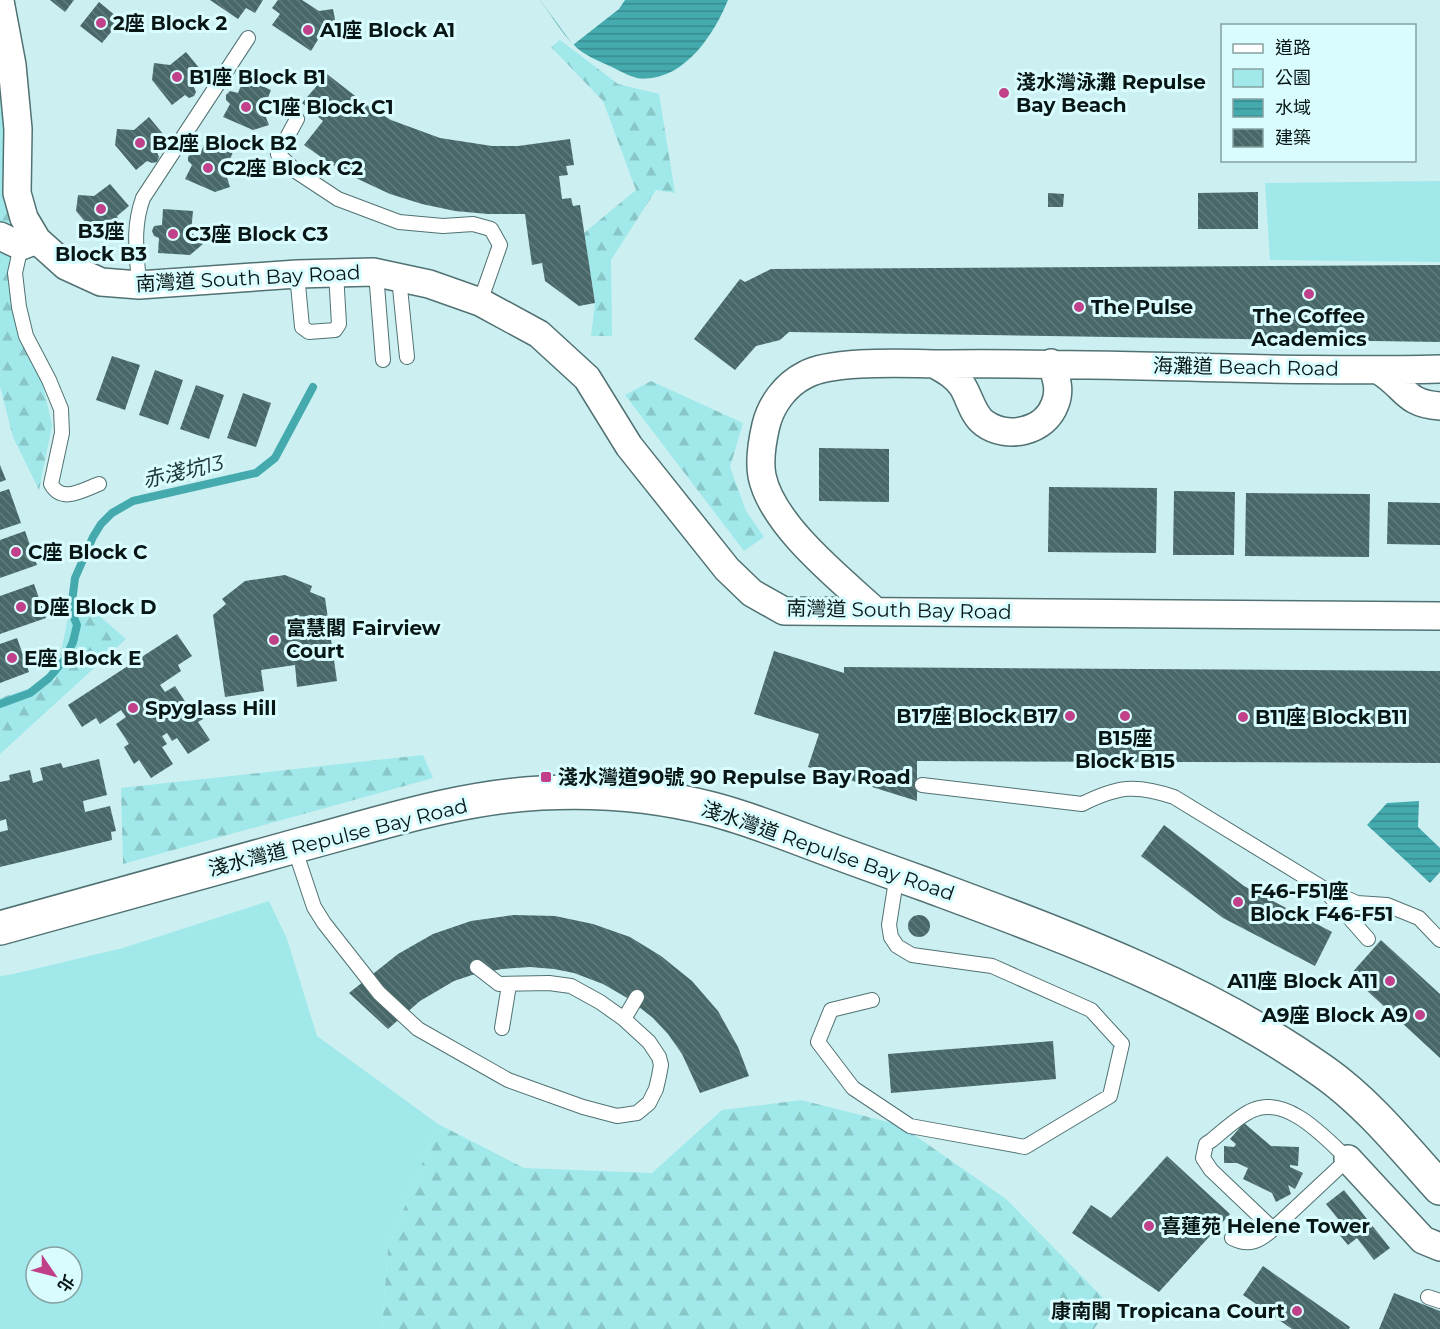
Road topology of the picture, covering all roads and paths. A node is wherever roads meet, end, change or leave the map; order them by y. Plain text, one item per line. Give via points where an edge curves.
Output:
1 (0, 1) edge
2 (248, 38) dead end
3 (297, 118) dead end
4 (19, 240) edge
5 (336, 273) junction
6 (297, 274) junction
7 (387, 275) junction
8 (139, 285) junction
9 (480, 302) junction
10 (407, 357) dead end
11 (383, 360) dead end
12 (1051, 363) junction
13 (934, 364) junction
14 (1440, 369) edge
15 (1378, 370) junction
16 (1440, 406) edge
17 (99, 484) dead end
18 (875, 611) junction
19 (1440, 616) edge
20 (922, 785) dead end
21 (294, 847) junction
22 (897, 874) junction
23 (1323, 888) junction
24 (0, 928) edge
25 (1368, 939) dead end
26 (1440, 939) edge
27 (477, 967) dead end
28 (509, 985) junction
29 (637, 997) dead end
30 (872, 1000) dead end
31 (624, 1019) junction
32 (502, 1028) dead end
33 (1348, 1159) junction
34 (1440, 1188) edge
35 (1274, 1229) junction
36 (1232, 1238) dead end
37 (1440, 1246) edge

1 - 4 street, 南灣道 South Bay Road via 17,118 17,193 24,218
2 - 8 lane via 143,198 135,232
3 - 9 lane via 278,154 338,199 399,222 473,224 490,229 500,245
4 - 8 street, 南灣道 South Bay Road via 101,282
4 - 17 lane via 15,273 18,307 26,336 61,409 62,433 51,484 60,495
5 - 6 street, 南灣道 South Bay Road
5 - 6 lane via 339,324 335,330 309,332 302,327
5 - 7 street, 南灣道 South Bay Road
6 - 8 street, 南灣道 South Bay Road
7 - 9 street, 南灣道 South Bay Road via 429,284
7 - 10 lane
7 - 11 lane
9 - 18 street, 南灣道 South Bay Road via 539,334 587,378 629,446 727,569 752,593 784,611
12 - 13 street, 海灘道 Beach Road
12 - 13 street via 1058,383 1055,405 1042,422 1024,432 1002,432 983,423 951,373
12 - 15 street, 海灘道 Beach Road
13 - 18 street, 海灘道 Beach Road via 834,366 806,374 785,390 770,412 761,445 762,477 776,510 804,545
14 - 15 street, 海灘道 Beach Road
15 - 16 street via 1392,378 1409,398
18 - 19 street, 南灣道 South Bay Road
20 - 23 lane via 1082,804 1103,793 1151,789 1174,797
21 - 22 main road, 淺水灣道 Repulse Bay Road via 405,816 482,800 536,793 592,793 666,800 717,810
21 - 24 main road, 淺水灣道 Repulse Bay Road
21 - 31 lane via 314,907 379,993 418,1029 508,1080 617,1116 637,1113 649,1103 661,1065 648,1042
22 - 30 lane via 889,925 897,946 912,955 992,966 1091,1010 1122,1044 1110,1096 1025,1147 910,1126 854,1088 818,1042 831,1010
22 - 34 main road, 淺水灣道 Repulse Bay Road via 1114,956 1259,1029 1355,1096
23 - 25 lane
23 - 26 lane via 1357,903 1387,905 1419,918
27 - 28 lane via 499,984
28 - 31 lane via 571,986
28 - 32 lane
29 - 31 lane
33 - 35 lane
33 - 35 lane via 1305,1121 1269,1107 1253,1110 1206,1144 1206,1165
33 - 37 street via 1423,1240
35 - 36 lane via 1252,1243

